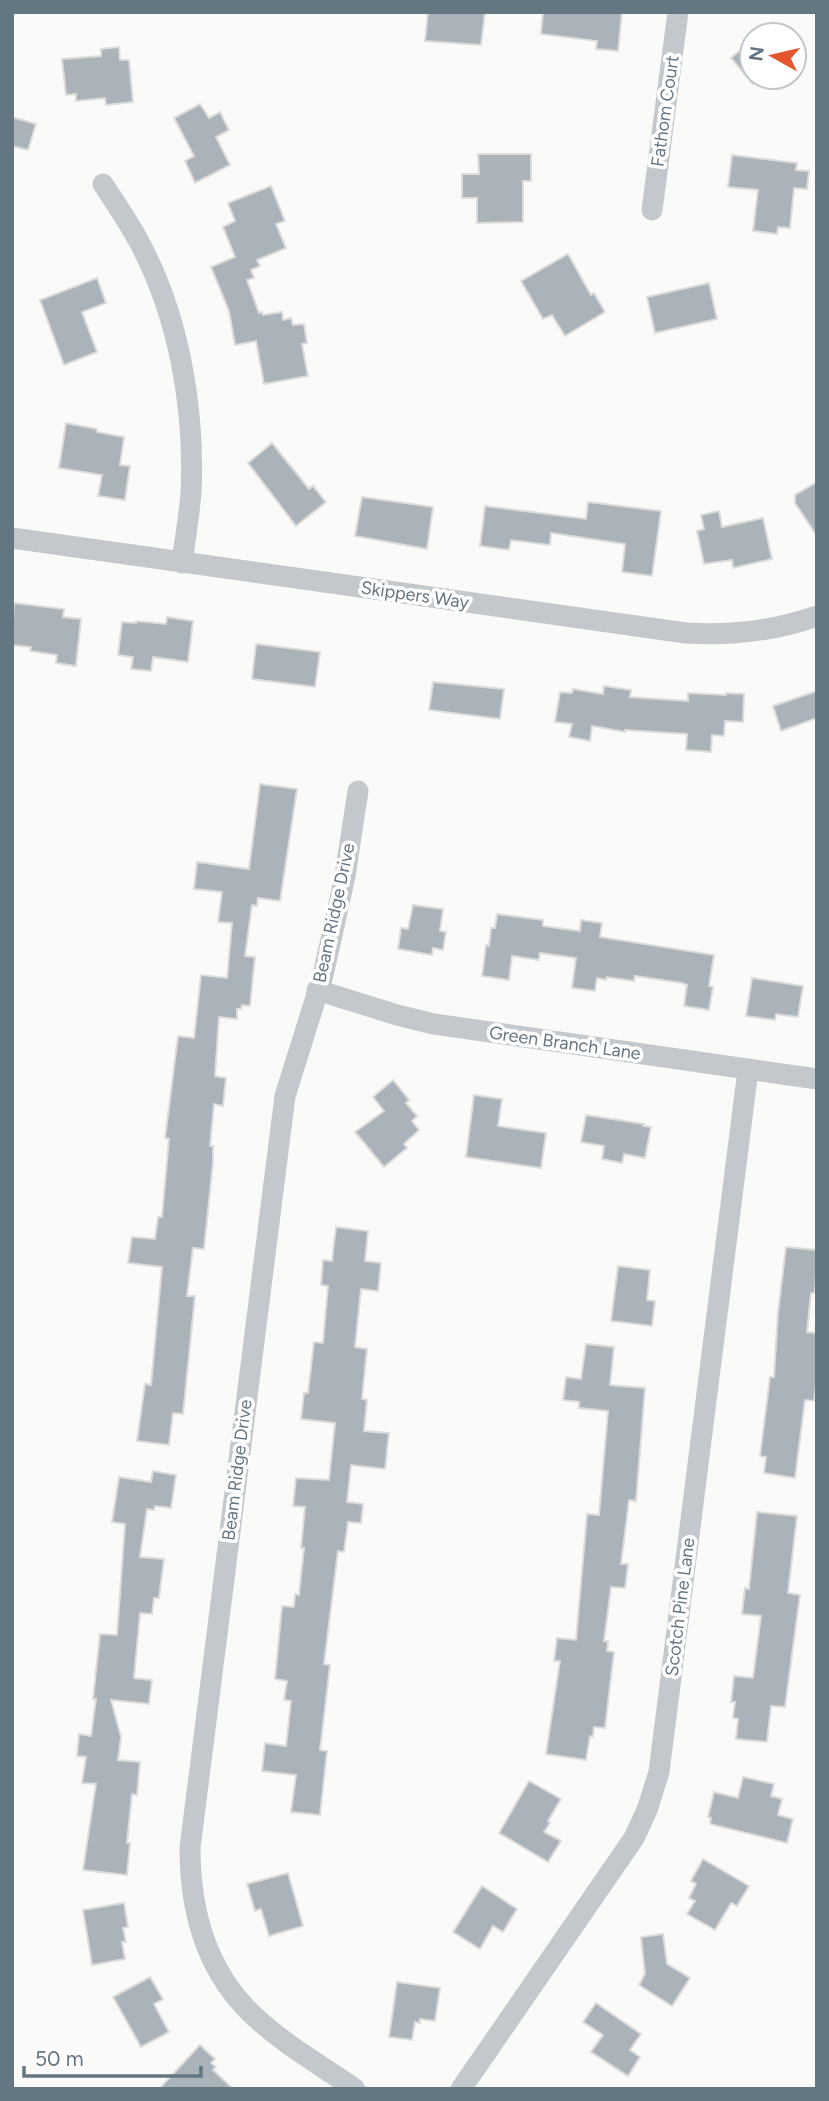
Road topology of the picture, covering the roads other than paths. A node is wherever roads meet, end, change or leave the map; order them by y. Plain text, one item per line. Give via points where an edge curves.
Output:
1 (678, 12) edge
2 (103, 184) dead end
3 (652, 210) dead end
4 (12, 538) edge
5 (182, 562) junction
6 (817, 616) edge
7 (358, 792) dead end
8 (317, 990) junction
9 (748, 1070) junction
10 (817, 1079) edge
11 (355, 2089) edge
12 (461, 2089) edge

1 - 3 street, Fathom Court
2 - 5 street via 147,259 178,351 191,446
4 - 5 street, Skippers Way
5 - 6 street, Skippers Way via 686,633 743,633
7 - 8 street, Beam Ridge Drive via 345,876
8 - 9 street, Green Branch Lane via 434,1024
8 - 11 street, Beam Ridge Drive via 285,1096 280,1129 190,1848 190,1881 202,1935 234,1993 273,2032
9 - 10 street, Green Branch Lane
9 - 12 street, Scotch Pine Lane via 659,1772 634,1838

